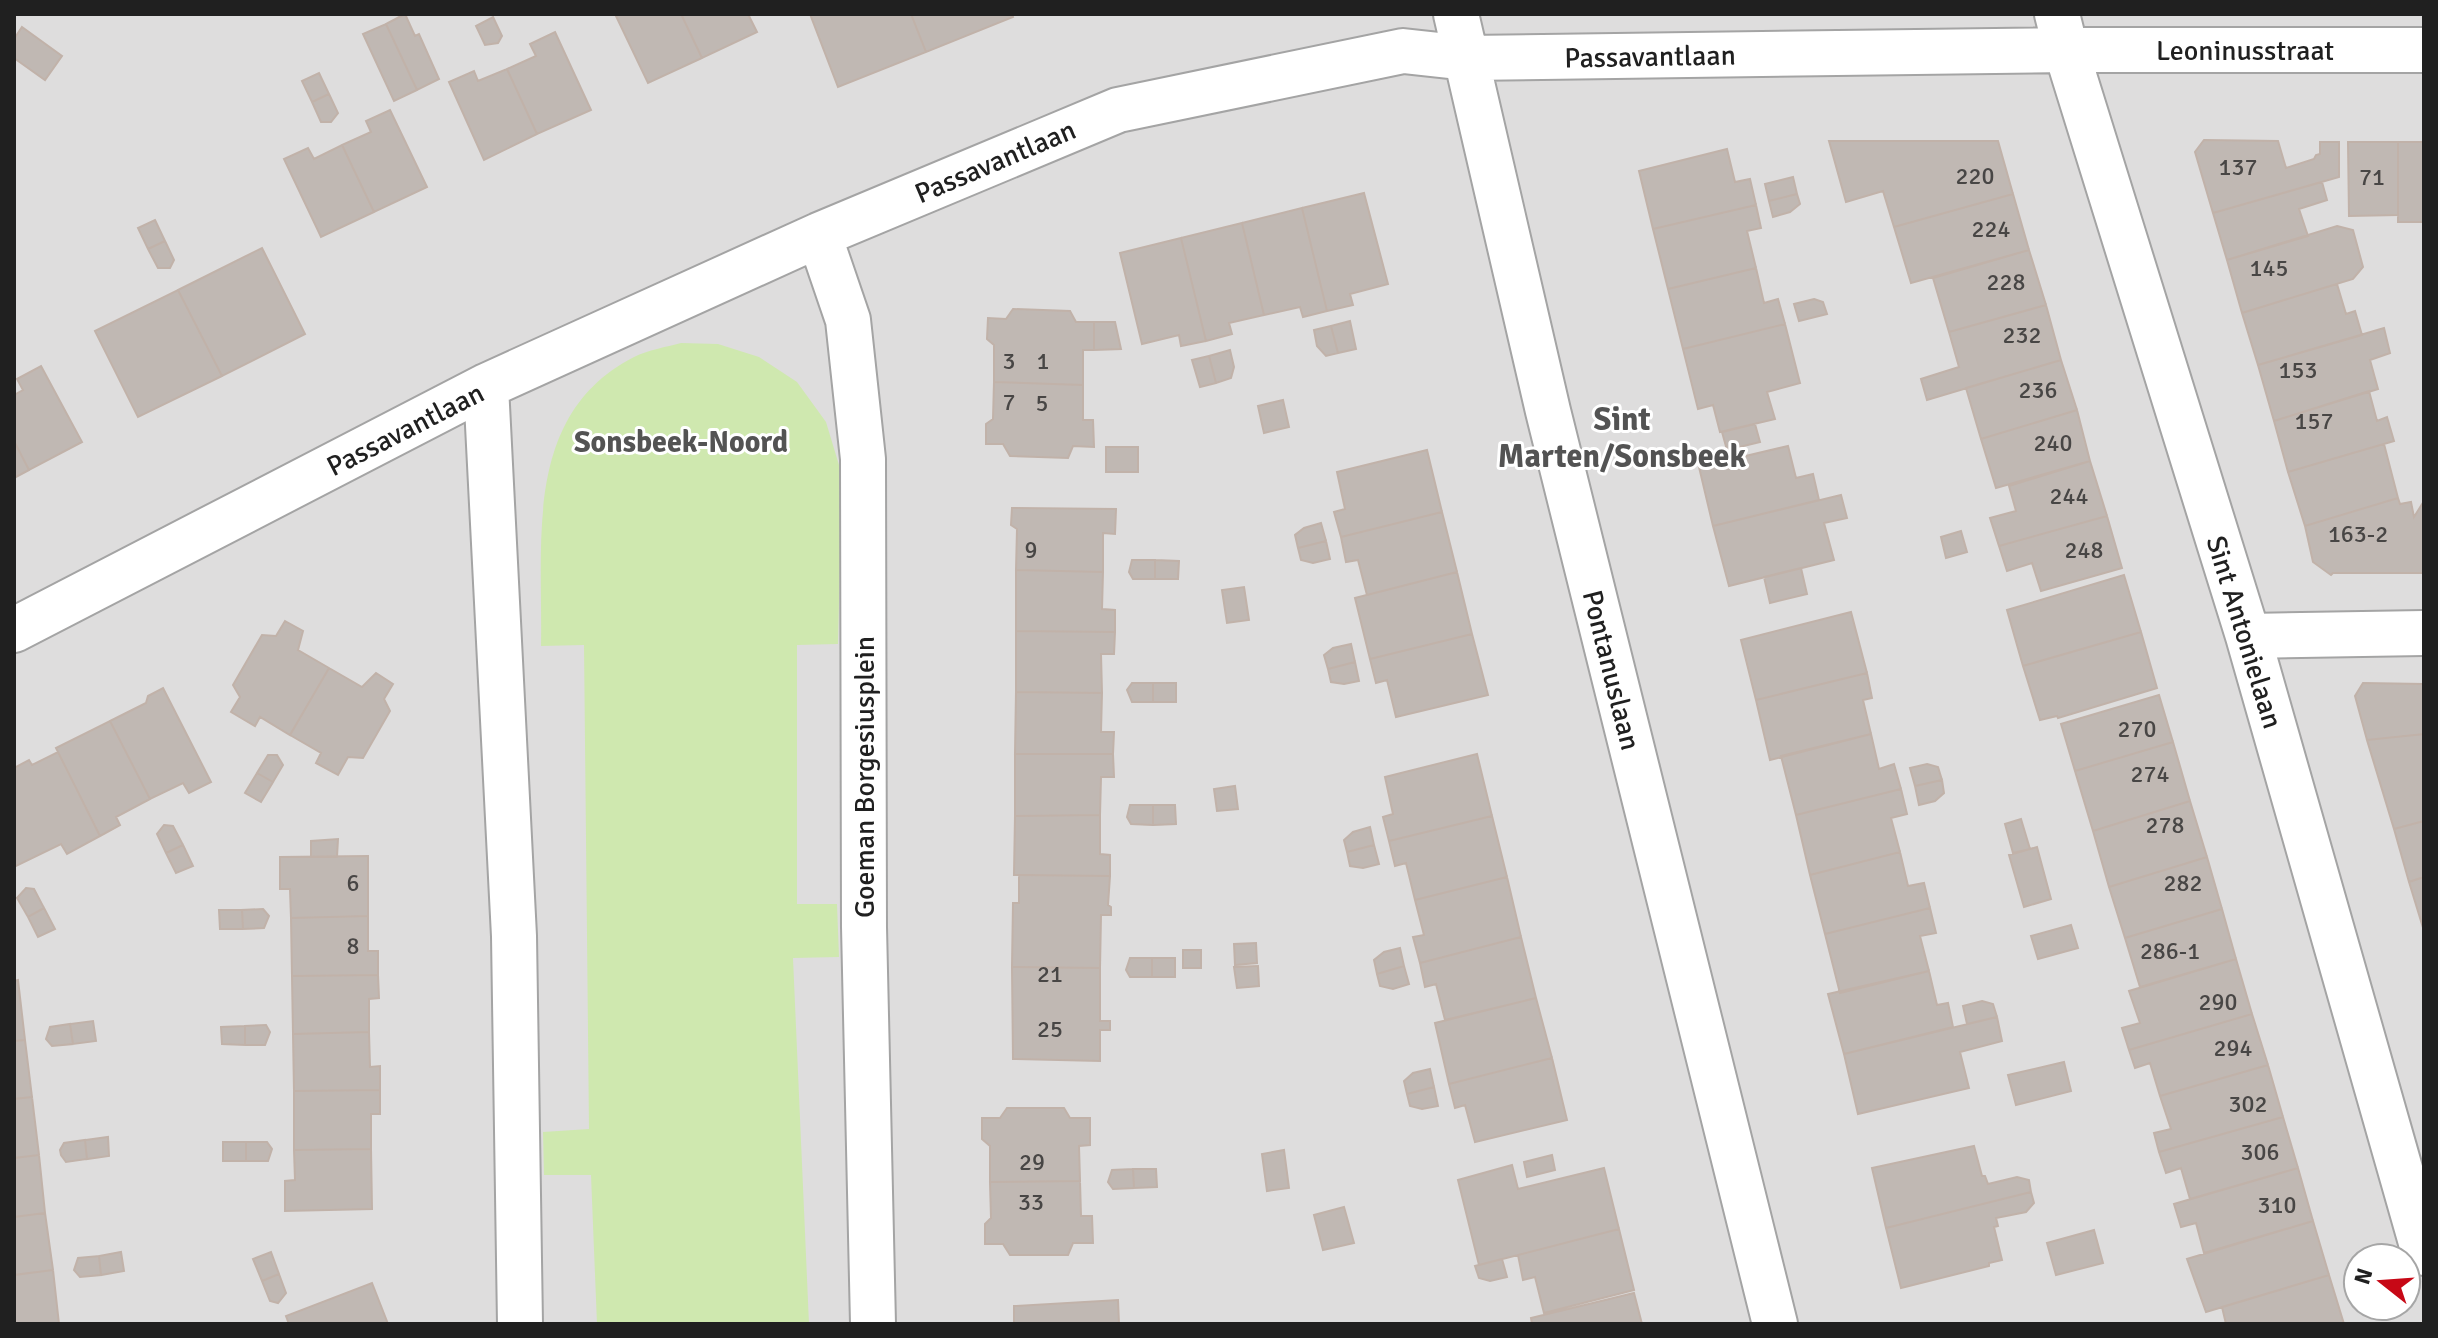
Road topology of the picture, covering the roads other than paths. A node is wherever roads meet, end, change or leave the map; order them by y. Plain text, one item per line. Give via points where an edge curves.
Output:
1 (1456, 14) edge
2 (2061, 32) edge
3 (2424, 50) edge
4 (1467, 58) junction
5 (819, 235) junction
6 (486, 386) junction
7 (14, 630) edge
8 (2424, 633) edge
9 (2248, 636) junction
10 (2424, 1253) edge
11 (520, 1324) edge
12 (873, 1324) edge
13 (1775, 1324) edge

1 - 4 street, Pontanuslaan
2 - 3 street, Leoninusstraat
2 - 4 street, Passavantlaan
2 - 9 street, Sint Antonielaan
4 - 5 street, Passavantlaan via 1403,51 1118,110
4 - 13 street, Pontanuslaan via 1548,411
5 - 6 street, Passavantlaan
5 - 12 street, Goeman Borgesiusplein via 848,320 863,459 864,927
6 - 7 street, Passavantlaan
6 - 11 street via 514,936
8 - 9 street
9 - 10 street, Sint Antonielaan

